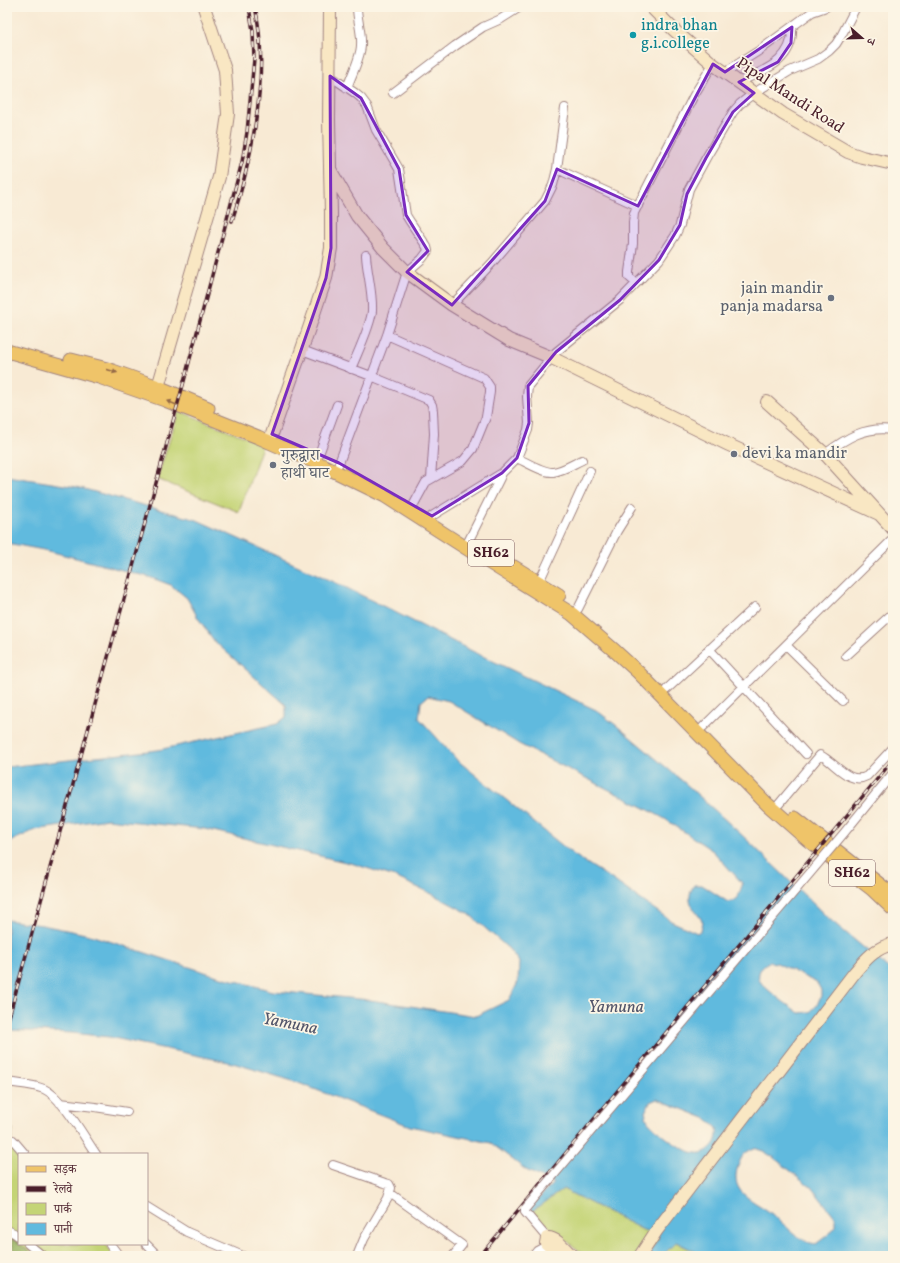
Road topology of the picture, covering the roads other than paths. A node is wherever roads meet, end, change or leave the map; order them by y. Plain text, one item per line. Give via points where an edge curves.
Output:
1 (204, 7) edge
2 (330, 7) edge
3 (357, 7) edge
4 (520, 7) edge
5 (651, 7) edge
6 (826, 7) edge
7 (856, 7) edge
8 (792, 27) junction
9 (713, 64) junction
10 (725, 72) junction
11 (330, 76) junction
12 (739, 82) junction
13 (347, 88) junction
14 (754, 93) junction
15 (393, 94) dead end
16 (565, 108) dead end
17 (893, 164) edge
18 (557, 169) junction
19 (331, 171) junction
20 (638, 206) junction
21 (366, 256) dead end
22 (407, 272) junction
23 (636, 283) junction
24 (452, 305) junction
25 (387, 335) junction
26 (7, 343) edge
27 (302, 350) junction
28 (7, 351) edge
29 (550, 357) junction
30 (351, 369) junction
31 (371, 376) junction
32 (158, 387) junction
33 (766, 402) dead end
34 (337, 405) dead end
35 (893, 430) edge
36 (272, 434) junction
37 (319, 454) junction
38 (825, 454) junction
39 (517, 458) junction
40 (582, 460) dead end
41 (339, 463) junction
42 (590, 471) dead end
43 (502, 473) junction
44 (431, 479) junction
45 (414, 504) junction
46 (632, 507) dead end
47 (879, 514) junction
48 (432, 516) junction
49 (893, 529) edge
50 (893, 539) edge
51 (469, 540) junction
52 (539, 582) junction
53 (755, 607) dead end
54 (578, 609) junction
55 (893, 613) edge
56 (786, 645) junction
57 (709, 649) junction
58 (846, 656) dead end
59 (743, 687) junction
60 (667, 689) junction
61 (843, 701) dead end
62 (703, 727) junction
63 (893, 748) edge
64 (806, 754) dead end
65 (893, 773) edge
66 (778, 804) junction
67 (893, 895) edge
68 (893, 909) edge
69 (893, 944) edge
70 (7, 1082) edge
71 (60, 1103) junction
72 (127, 1112) dead end
73 (13, 1140) dead end
74 (24, 1153) edge
75 (95, 1153) edge
76 (333, 1165) dead end
77 (390, 1193) junction
78 (148, 1208) edge
79 (7, 1230) edge
80 (18, 1236) edge
81 (547, 1242) junction
82 (29, 1245) edge
83 (111, 1245) edge
84 (147, 1245) edge
85 (43, 1256) edge
86 (119, 1256) edge
87 (157, 1256) edge
88 (243, 1256) edge
89 (357, 1256) edge
90 (453, 1256) edge
91 (533, 1256) edge
92 (560, 1256) edge
93 (572, 1256) edge
94 (640, 1256) edge

1 - 32 street via 225,70 228,114 219,177
2 - 11 street
3 - 13 street via 361,48
4 - 15 street via 455,46
5 - 9 street, Pipal Mandi Road
6 - 8 street via 812,12
7 - 14 street via 836,44 828,51
8 - 10 street
8 - 12 street via 791,43 778,62
9 - 10 street, Pipal Mandi Road
9 - 20 street via 694,95
10 - 12 street, Pipal Mandi Road
11 - 13 street
11 - 19 street
12 - 14 street, Pipal Mandi Road
13 - 22 street via 361,98 398,169 406,215 427,247 426,254
14 - 17 street, Pipal Mandi Road via 783,114 848,152
14 - 23 street via 733,112 706,158 689,189 680,225 669,246
16 - 18 street
18 - 20 street
18 - 24 street via 553,185 545,200 492,263
19 - 22 street via 357,216
19 - 27 street via 331,248 326,278
20 - 23 street via 633,218 629,272 629,277
21 - 30 street via 372,315
22 - 24 street
22 - 25 street
23 - 29 street via 620,300
24 - 29 street via 509,340
25 - 31 street
25 - 44 street via 484,378 490,387 486,417 473,449 463,461
26 -> 32 main road, SH62 via 106,369
27 - 30 street
27 - 36 street
68 -> 28 main road, SH62 via 767,804 638,672 572,614 385,496 258,437 165,400 92,375
29 - 39 street via 528,386 526,397 529,423
29 - 47 street via 729,445
30 - 31 street
31 - 41 street
31 - 44 street via 423,397 432,405 434,434
32 - 36 main road, SH62
33 - 38 street
34 - 37 street
35 - 38 street via 878,429 859,433
36 - 37 main road, SH62
37 - 41 main road, SH62
38 - 47 street
39 - 40 street via 552,472
39 - 43 street
41 - 45 main road, SH62
42 - 52 street
43 - 48 street
43 - 51 street
44 - 45 street via 423,486
45 - 48 main road, SH62
46 - 54 street via 617,531
47 - 49 street
48 - 51 main road, SH62
50 - 56 street
51 - 52 main road, SH62
52 - 54 main road, SH62
53 - 57 street
54 - 60 main road, SH62 via 623,646
55 - 58 street
56 - 59 street
56 - 61 street
57 - 59 street
57 - 60 street
59 - 62 street
59 - 64 street
60 - 62 main road, SH62
62 - 66 main road, SH62
63 - 66 street via 862,779 840,770 820,755
65 - 81 street, bridge via 525,1209
66 - 67 main road, SH62
69 - 94 street via 870,955 855,972 657,1230
70 - 71 street via 34,1085 50,1092
71 - 72 street
71 - 75 street
73 - 74 street
76 - 77 street via 389,1184
77 - 89 street
77 - 90 street via 462,1244
78 - 88 street via 187,1232
79 - 80 street
81 - 91 street
81 - 92 street
81 - 93 street via 550,1238
82 - 85 street
83 - 86 street
84 - 87 street

